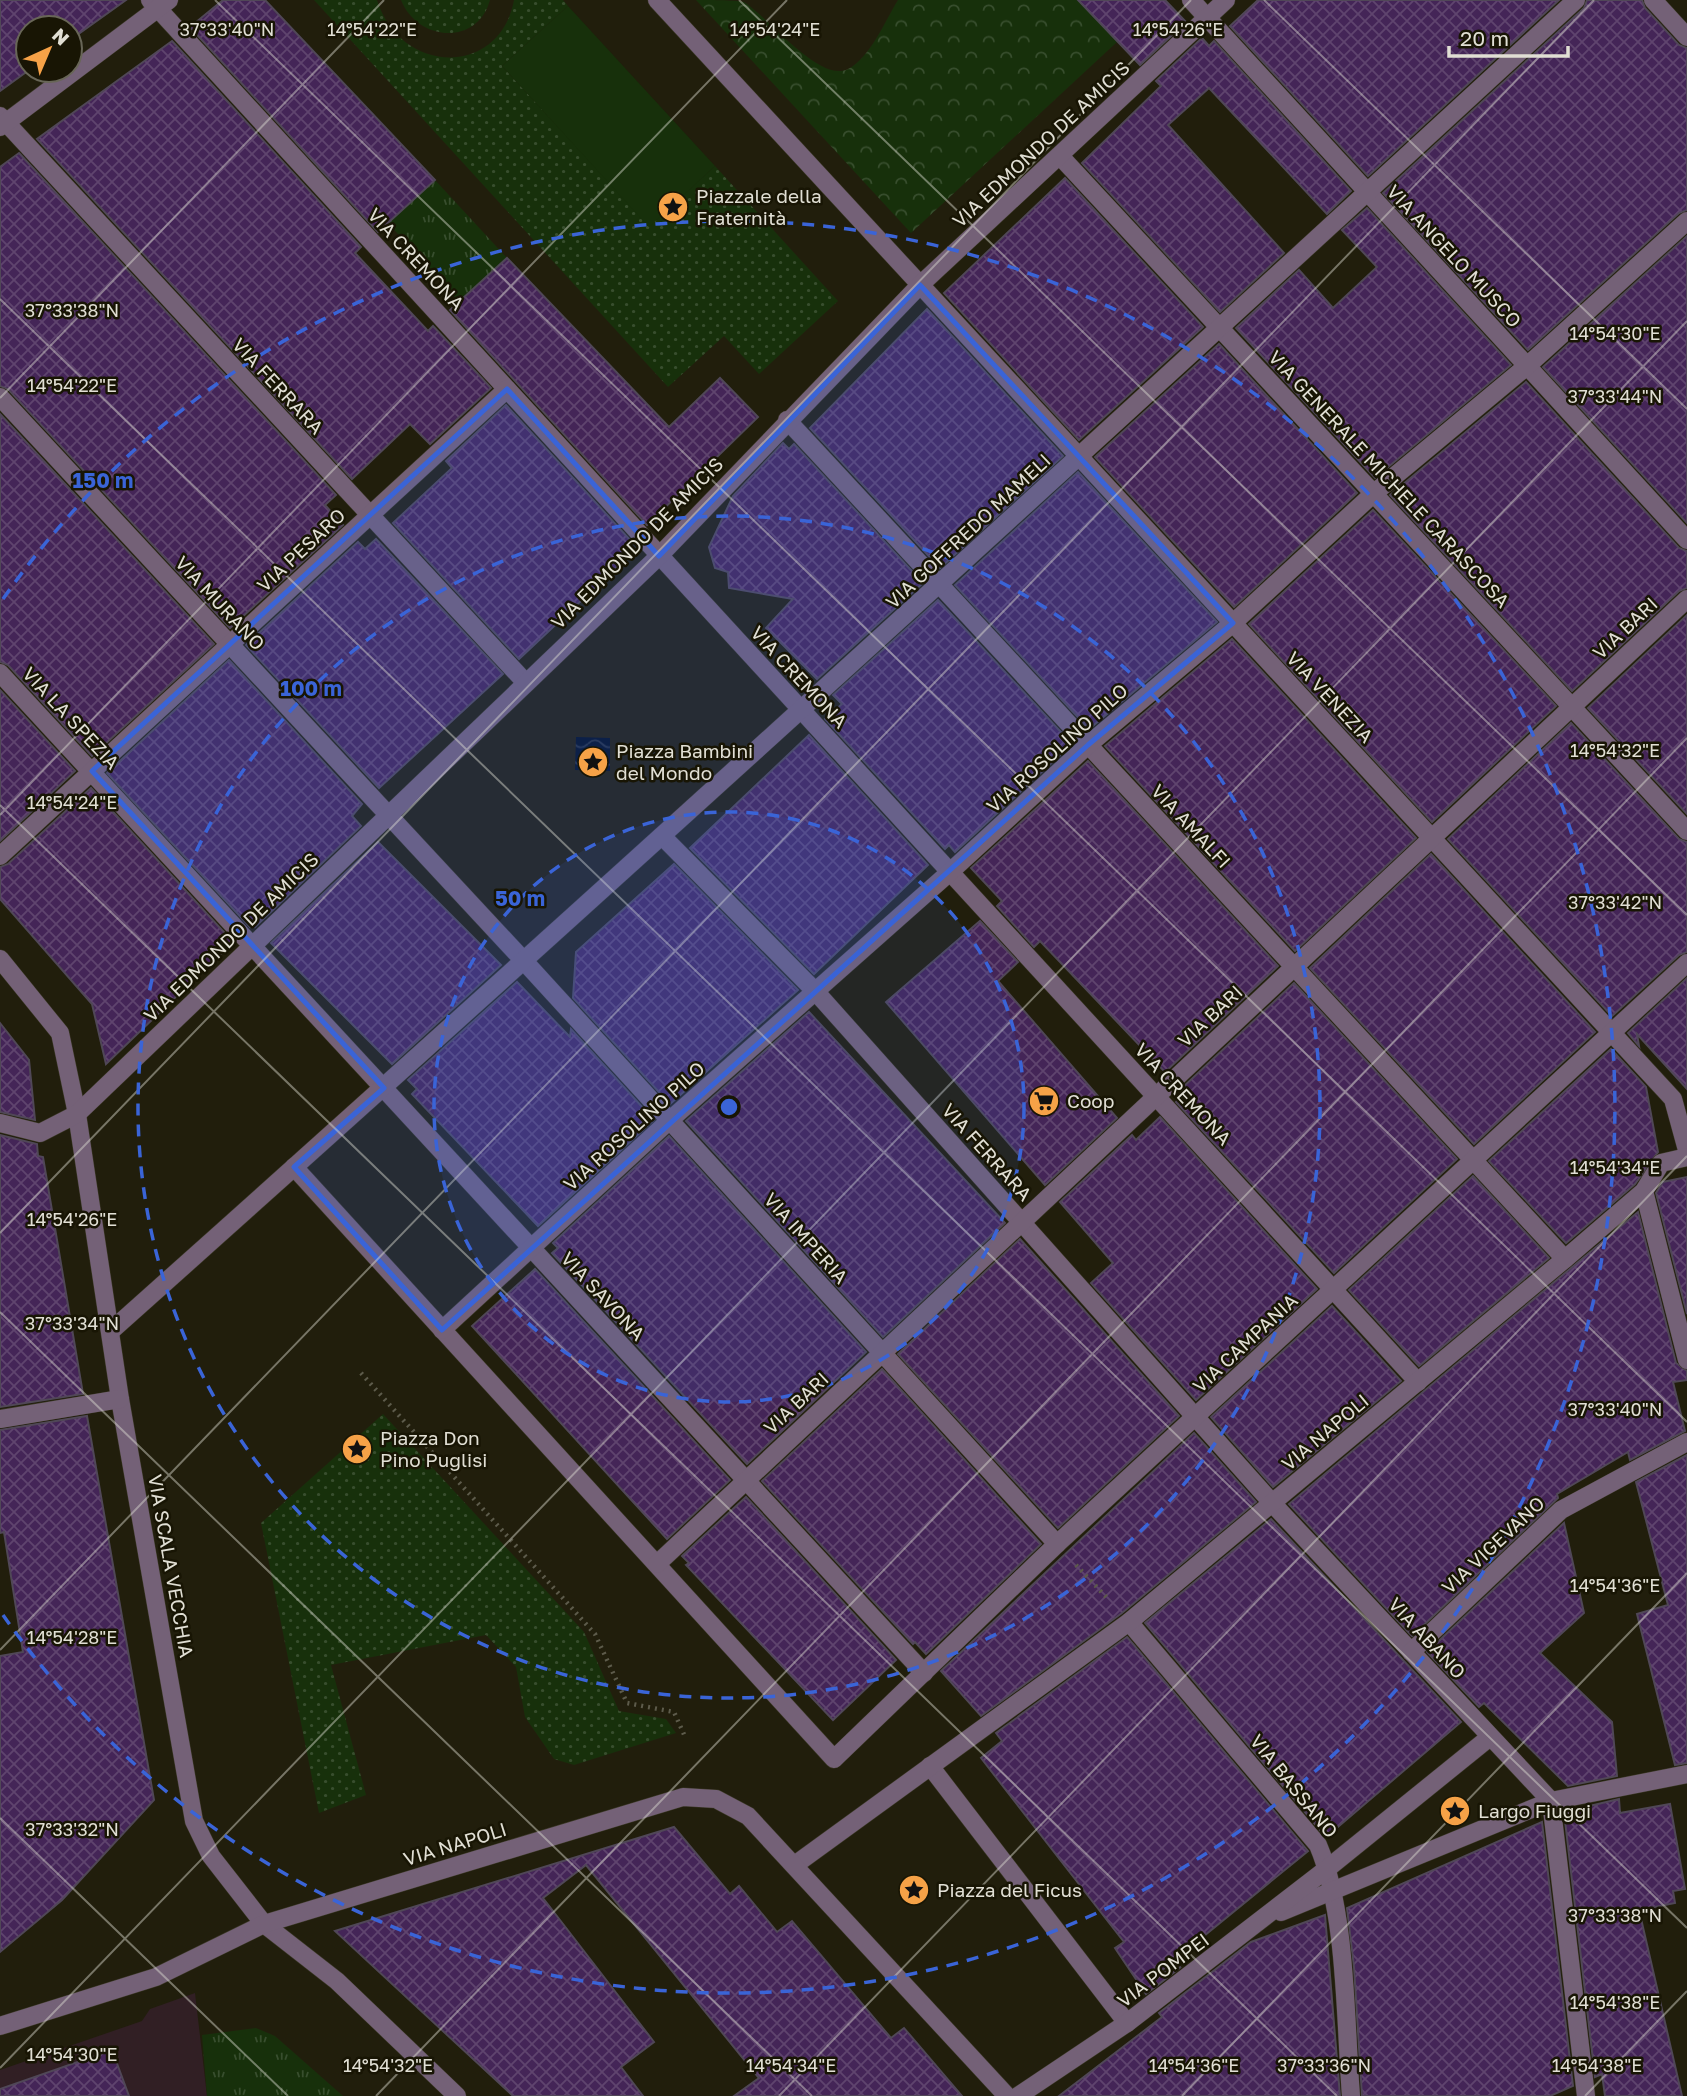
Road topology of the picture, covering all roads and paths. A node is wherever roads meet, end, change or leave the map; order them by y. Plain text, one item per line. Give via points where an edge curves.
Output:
1 (657, 0) edge
2 (1191, 0) edge
3 (1226, 0) edge
4 (1576, 0) edge
5 (1653, 0) edge
6 (159, 3) edge
7 (1207, 18) junction
8 (1687, 37) edge
9 (2, 122) edge
10 (1060, 156) junction
11 (1367, 192) junction
12 (1687, 221) edge
13 (920, 285) junction
14 (1219, 328) junction
15 (1527, 366) junction
16 (507, 389) junction
17 (0, 397) edge
18 (787, 420) junction
19 (1080, 457) junction
20 (1373, 494) junction
21 (370, 515) junction
22 (1687, 540) edge
23 (659, 556) junction
24 (940, 586) junction
25 (1687, 599) edge
26 (1233, 623) junction
27 (230, 645) junction
28 (0, 673) edge
29 (526, 683) junction
30 (1572, 707) junction
31 (802, 710) junction
32 (1088, 745) junction
33 (92, 771) junction
34 (388, 814) junction
35 (1687, 831) edge
36 (662, 836) junction
37 (1432, 838) junction
38 (0, 856) edge
39 (950, 872) junction
40 (252, 946) junction
41 (0, 958) edge
42 (524, 961) junction
43 (1687, 962) edge
44 (1293, 967) junction
45 (816, 992) junction
46 (1611, 1032) junction
47 (384, 1088) junction
48 (1156, 1096) junction
49 (77, 1114) junction
50 (670, 1120) junction
51 (0, 1124) edge
52 (1687, 1150) edge
53 (1687, 1157) edge
54 (1472, 1160) junction
55 (294, 1167) junction
56 (1644, 1191) junction
57 (1021, 1222) junction
58 (531, 1249) junction
59 (1565, 1259) junction
60 (1334, 1290) junction
61 (112, 1330) junction
62 (442, 1330) junction
63 (881, 1352) junction
64 (1687, 1360) edge
65 (362, 1373) dead end
66 (1418, 1381) junction
67 (120, 1399) junction
68 (1195, 1418) junction
69 (0, 1419) edge
70 (1687, 1442) edge
71 (746, 1480) junction
72 (1273, 1504) junction
73 (1057, 1544) junction
74 (657, 1564) junction
75 (1129, 1622) junction
76 (1411, 1652) junction
77 (924, 1673) junction
78 (1490, 1737) junction
79 (686, 1739) dead end
80 (930, 1766) junction
81 (1687, 1774) edge
82 (1551, 1801) junction
83 (796, 1864) junction
84 (1328, 1868) junction
85 (1334, 1893) junction
86 (1267, 1917) junction
87 (264, 1924) junction
88 (1127, 2024) junction
89 (0, 2026) edge
90 (457, 2096) edge
91 (1007, 2096) edge
92 (1018, 2096) edge
93 (1352, 2096) edge
94 (1586, 2096) edge

1 - 13 street, VIA VENEZIA
2 - 7 street, VIA ANGELO MUSCO
3 - 7 street, VIA EDMONDO DE AMICIS
4 - 11 street, VIA GOFFREDO MAMELI
5 - 8 street
6 - 9 street
6 - 16 street, VIA CREMONA
7 - 10 street, VIA EDMONDO DE AMICIS
7 - 11 street, VIA ANGELO MUSCO
9 - 21 street, VIA FERRARA
10 - 13 street, VIA EDMONDO DE AMICIS
10 - 14 street, VIA GENERALE MICHELE CARASCOSA
11 - 14 street, VIA GOFFREDO MAMELI
11 - 15 street, VIA ANGELO MUSCO
12 - 15 street, VIA ROSOLINO PILO
13 - 18 street, VIA EDMONDO DE AMICIS
13 - 19 street, VIA VENEZIA
14 - 19 street, VIA GOFFREDO MAMELI
14 - 20 street, VIA GENERALE MICHELE CARASCOSA
15 - 20 street, VIA ROSOLINO PILO
15 - 22 street, VIA ANGELO MUSCO
16 - 21 street, VIA PESARO
16 - 23 street, VIA CREMONA
17 - 27 street, VIA MURANO
18 - 23 street, VIA EDMONDO DE AMICIS
18 - 24 street, VIA AMALFI
19 - 24 street, VIA GOFFREDO MAMELI
19 - 26 street, VIA VENEZIA
20 - 26 street, VIA ROSOLINO PILO
20 - 30 street, VIA GENERALE MICHELE CARASCOSA
21 - 27 street, VIA PESARO
21 - 29 street, VIA FERRARA
23 - 29 street, VIA EDMONDO DE AMICIS
23 - 31 street, VIA CREMONA
24 - 31 street, VIA GOFFREDO MAMELI
24 - 32 street, VIA AMALFI
25 - 30 street, VIA BARI
26 - 32 street, VIA ROSOLINO PILO
26 - 37 street, VIA VENEZIA
27 - 33 street, VIA PESARO
27 - 34 street, VIA MURANO
28 - 33 street, VIA LA SPEZIA
29 - 34 street, VIA EDMONDO DE AMICIS
30 - 35 street, VIA GENERALE MICHELE CARASCOSA
30 - 37 street, VIA BARI
31 - 36 street, VIA GOFFREDO MAMELI
31 - 39 street, VIA CREMONA
32 - 39 street, VIA ROSOLINO PILO
32 - 44 street, VIA AMALFI
33 - 38 street, VIA PESARO
33 - 40 street, VIA LA SPEZIA
34 - 40 street, VIA EDMONDO DE AMICIS
34 - 42 street, VIA MURANO
36 - 42 street, VIA GOFFREDO MAMELI
36 - 45 street, VIA FERRARA
37 - 44 street, VIA BARI
37 - 46 street, VIA VENEZIA
39 - 45 street, VIA ROSOLINO PILO
39 - 48 street, VIA CREMONA
40 - 47 street, VIA SAVONA
40 - 49 street, VIA EDMONDO DE AMICIS
41 - 49 street, VIA SCALA VECCHIA via 60,1033
42 - 47 street, VIA GOFFREDO MAMELI
42 - 50 street, VIA IMPERIA
43 - 46 street, VIA CAMPANIA
44 - 48 street, VIA BARI
44 - 54 street, VIA AMALFI
45 - 50 street, VIA ROSOLINO PILO
45 - 57 street, VIA FERRARA
46 - 52 street, VIA VENEZIA via 1673,1099
46 - 54 street, VIA CAMPANIA
47 - 55 street, VIA GOFFREDO MAMELI
47 - 58 street, VIA SAVONA
48 - 57 street, VIA BARI
48 - 60 street, VIA CREMONA
49 - 51 street, VIA EDMONDO DE AMICIS via 40,1133
49 - 61 street, VIA SCALA VECCHIA
50 - 58 street, VIA ROSOLINO PILO
50 - 63 street, VIA IMPERIA
53 - 56 street, VIA NAPOLI via 1661,1163
54 - 59 street, VIA AMALFI
54 - 60 street, VIA CAMPANIA
55 - 61 street, VIA GOFFREDO MAMELI
55 - 62 street
56 - 59 street, VIA NAPOLI
56 - 64 street
57 - 63 street, VIA BARI
57 - 68 street, VIA FERRARA
58 - 62 street, VIA ROSOLINO PILO
58 - 71 street, VIA SAVONA
59 - 66 street, VIA NAPOLI
60 - 66 street, VIA CREMONA
60 - 68 street, VIA CAMPANIA
61 - 67 street, VIA SCALA VECCHIA
62 - 74 street
63 - 71 street, VIA BARI
63 - 73 street, VIA IMPERIA
65 - 79 path via 595,1634 627,1703 674,1712
66 - 72 street, VIA NAPOLI
67 - 69 street
67 - 87 street, VIA SCALA VECCHIA via 194,1821 211,1856
68 - 72 street, VIA FERRARA
68 - 73 street, VIA CAMPANIA
70 - 76 street, VIA VIGEVANO via 1561,1510
71 - 74 street, VIA BARI
71 - 77 street, VIA SAVONA
72 - 75 street, VIA NAPOLI
72 - 76 street, VIA ABANO
73 - 75 path
73 - 77 street, VIA CAMPANIA
74 - 77 street, VIA CAMPANIA via 834,1759
75 - 80 street, VIA NAPOLI
75 - 84 street, VIA BASSANO via 1318,1845
76 - 78 street, VIA ABANO
78 - 82 street, VIA ABANO
78 - 84 street, VIA POMPEI
80 - 83 street, VIA NAPOLI
80 - 88 street
81 - 82 street
82 - 85 street
82 - 94 street
83 - 87 street, VIA NAPOLI via 748,1816 716,1799 683,1797
83 - 91 street, VIA NAPOLI
84 - 85 street, VIA BASSANO
84 - 86 street, VIA POMPEI
85 - 86 street
85 - 93 street, VIA BASSANO
86 - 88 street, VIA POMPEI
87 - 89 street, VIA NAPOLI via 156,1977
87 - 90 street, VIA SCALA VECCHIA via 337,1981
88 - 92 street, VIA POMPEI

